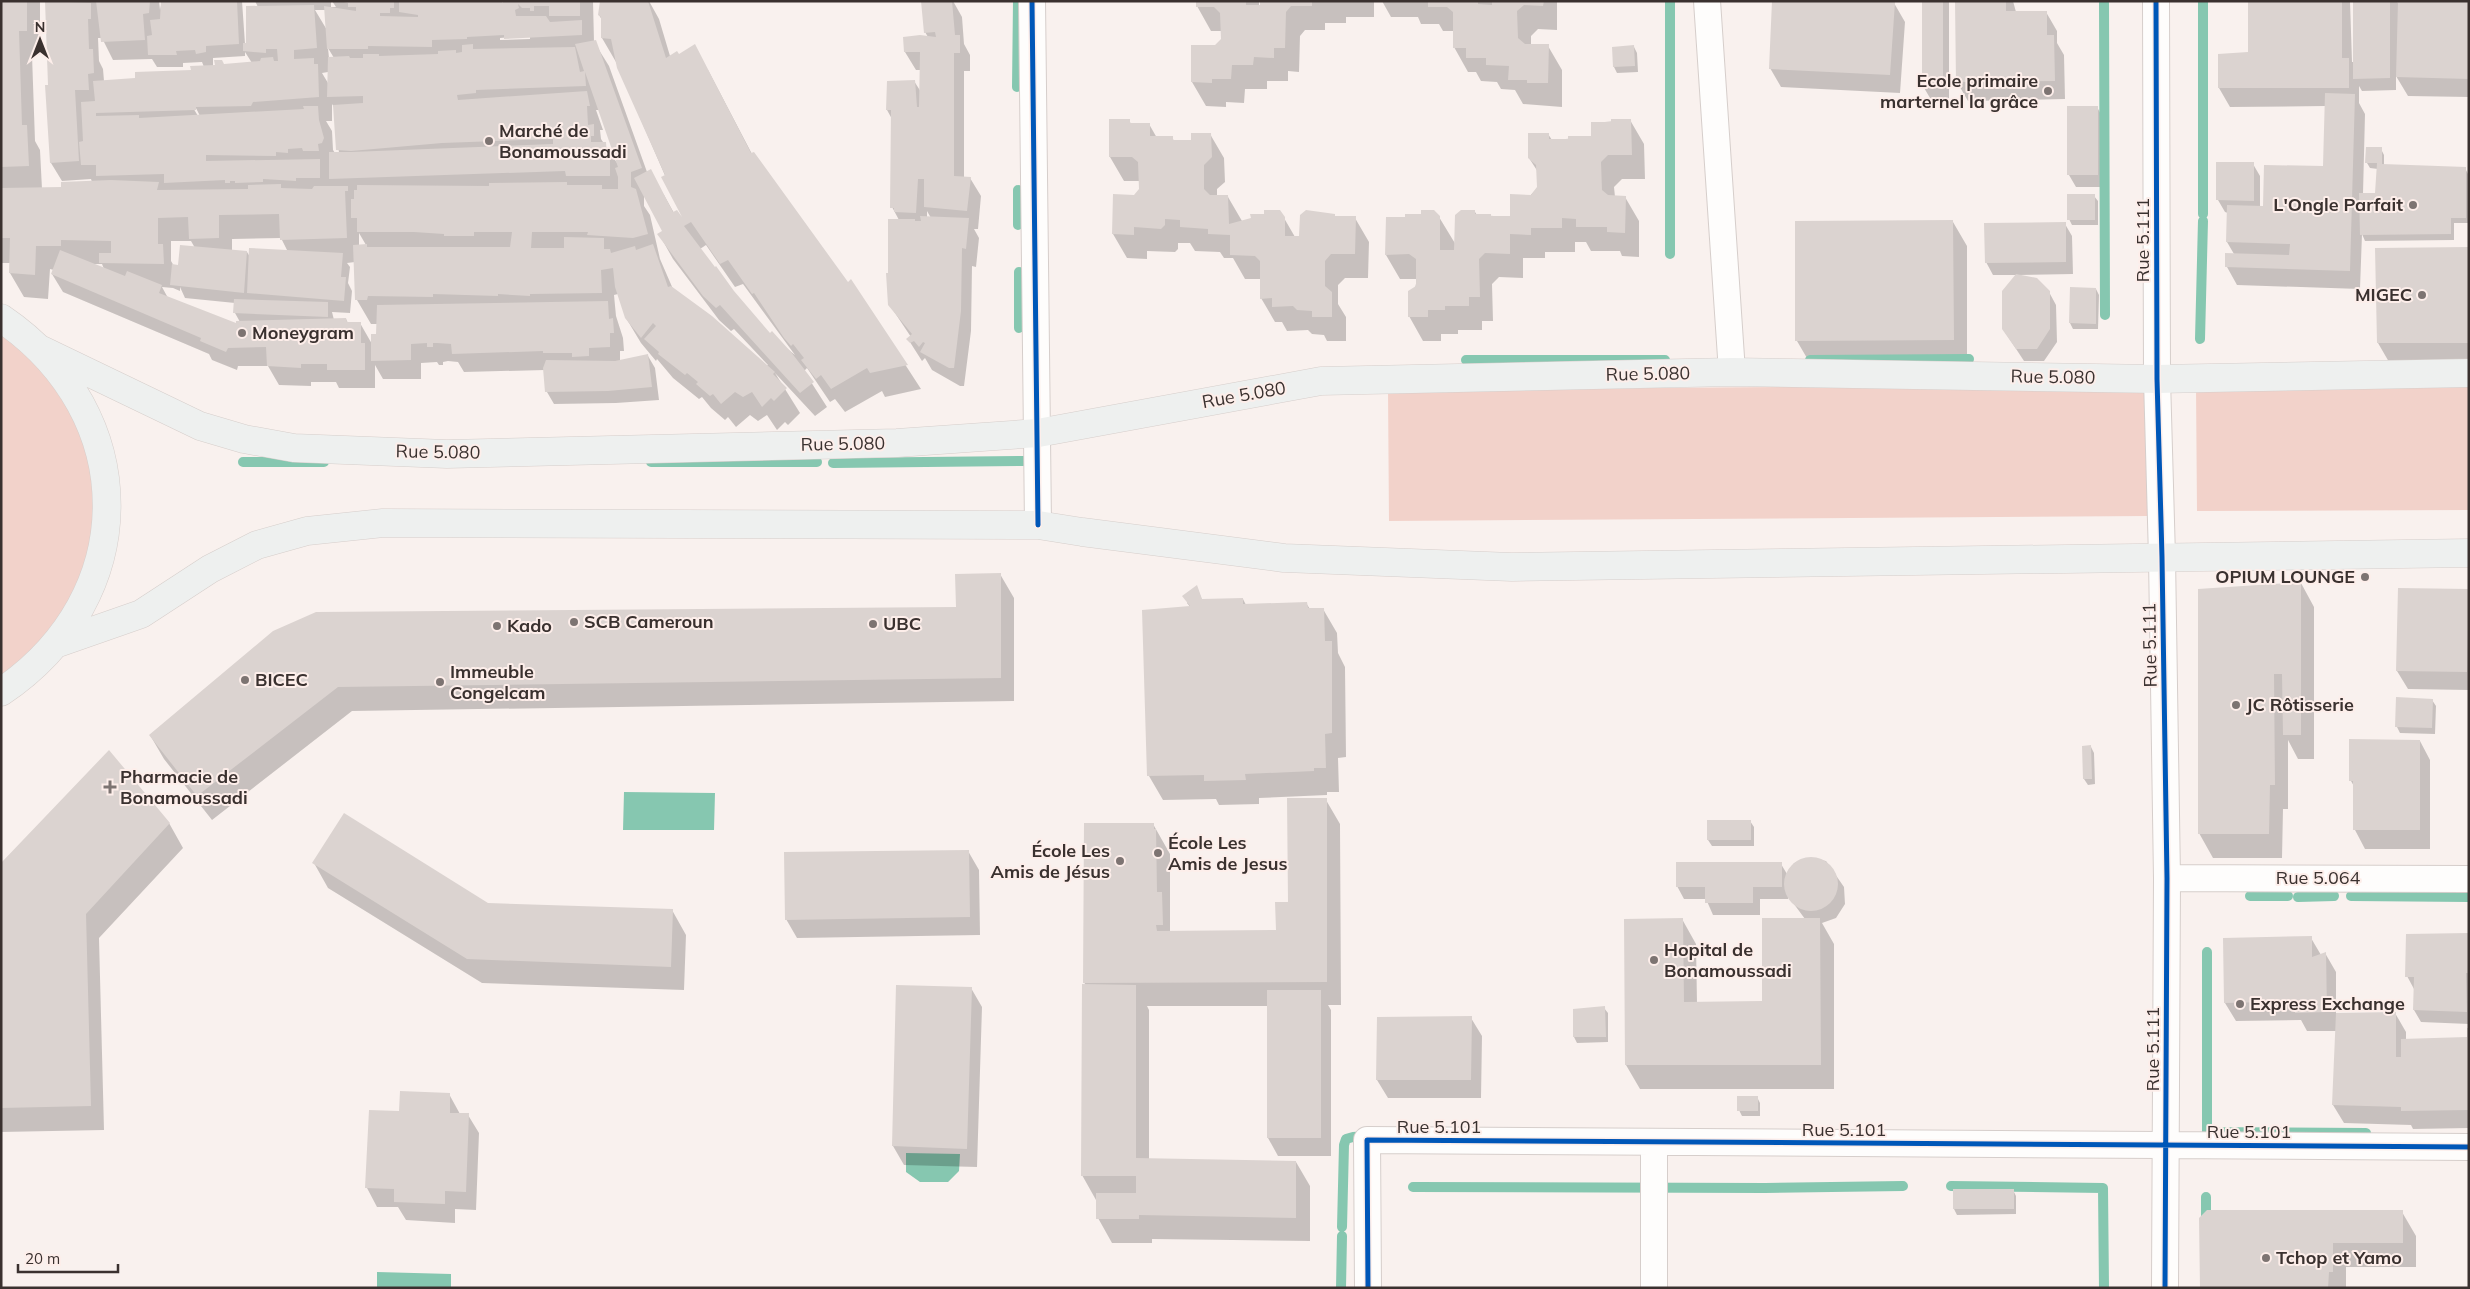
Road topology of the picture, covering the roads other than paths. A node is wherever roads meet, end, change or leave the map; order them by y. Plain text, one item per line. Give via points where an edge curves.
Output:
1 (1032, 1) edge
2 (1707, 1) edge
3 (2156, 1) edge
4 (1, 318) edge
5 (42, 350) junction
6 (1732, 372) junction
7 (2469, 373) edge
8 (2157, 379) junction
9 (1038, 433) junction
10 (1038, 525) junction
11 (2469, 553) edge
12 (2162, 557) junction
13 (58, 643) junction
14 (1, 692) edge
15 (2167, 878) junction
16 (2469, 879) edge
17 (1654, 1142) junction
18 (2167, 1145) junction
19 (2469, 1147) edge
20 (1368, 1288) edge
21 (1654, 1288) edge
22 (2165, 1288) edge

1 - 9 street
2 - 6 street
3 - 8 street, Rue 5.111
4 - 5 main road
5 - 9 main road, Rue 5.080 via 200,426 244,439 294,448 447,454 897,443
5 - 13 main road via 62,372 81,402 95,435 104,470 107,506 104,542 95,577 80,610
6 - 8 main road, Rue 5.080
6 - 9 main road, Rue 5.080 via 1321,381
7 - 8 main road, Rue 5.080
8 - 12 street, Rue 5.111
9 - 10 street
10 - 12 main road via 1284,558 1512,567
10 - 13 main road via 383,523 307,531 257,545 210,570 141,614
11 - 12 main road
12 - 15 street, Rue 5.111
13 - 14 main road via 24,677
15 - 16 street, Rue 5.064
15 - 18 street, Rue 5.111
17 - 18 street, Rue 5.101
17 - 20 street, Rue 5.101 via 1367,1140
17 - 21 street
18 - 19 street, Rue 5.101
18 - 22 street, Rue 5.111

